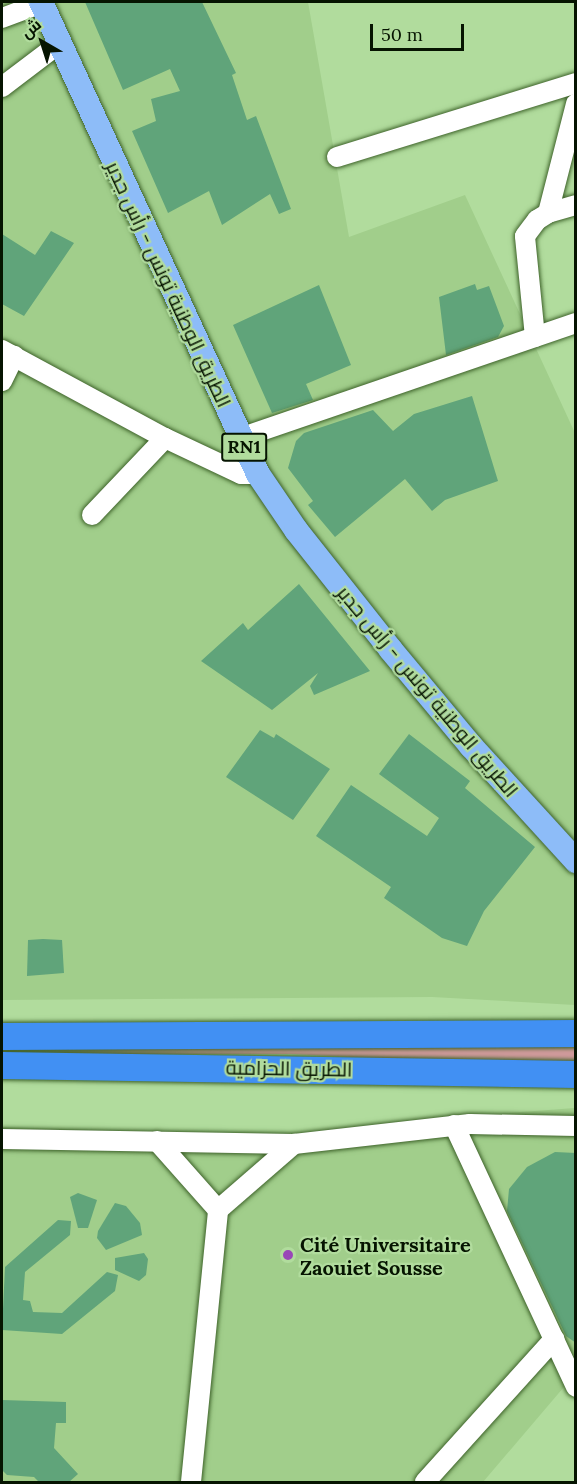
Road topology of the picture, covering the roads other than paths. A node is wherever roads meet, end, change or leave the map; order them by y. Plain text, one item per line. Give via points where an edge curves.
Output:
1 (41, 2) edge
2 (2, 18) edge
3 (60, 43) junction
4 (576, 83) edge
5 (2, 87) edge
6 (576, 105) edge
7 (337, 157) dead end
8 (576, 205) edge
9 (548, 213) junction
10 (576, 323) edge
11 (536, 337) junction
12 (8, 353) edge
13 (2, 381) edge
14 (165, 438) junction
15 (240, 438) junction
16 (258, 474) junction
17 (92, 514) dead end
18 (550, 828) junction
19 (576, 844) edge
20 (576, 861) edge
21 (576, 1033) edge
22 (7, 1035) edge
23 (8, 1066) edge
24 (576, 1074) edge
25 (454, 1125) junction
26 (576, 1125) edge
27 (2, 1139) edge
28 (157, 1141) junction
29 (294, 1144) junction
30 (218, 1210) junction
31 (563, 1344) edge
32 (576, 1387) edge
33 (191, 1482) edge
34 (425, 1482) edge

1 - 2 street
1 - 3 main road, الطريق الوطنية تونس - رأس جدير / RN1
3 - 5 street
3 - 15 main road, الطريق الوطنية تونس - رأس جدير / RN1
4 - 7 street
6 - 9 street
8 - 9 street
9 - 11 street via 525,236
10 - 11 street
11 - 15 street
12 - 13 street
12 - 14 street
14 - 16 street via 241,474
14 - 17 street
15 - 16 main road, الطريق الوطنية تونس - رأس جدير / RN1
16 - 18 main road, الطريق الوطنية تونس - رأس جدير / RN1 via 296,530 391,650 478,754
18 - 19 main road, الطريق الوطنية تونس - رأس جدير / RN1
18 - 20 main road, الطريق الوطنية تونس - رأس جدير / RN1
21 - 22 highway, الطريق الحزامية
23 - 24 highway, الطريق الحزامية
25 - 26 street
25 - 29 street
25 - 31 street
27 - 28 street
28 - 29 street
28 - 30 street
29 - 30 street
30 - 33 street
31 - 32 street
31 - 34 street

